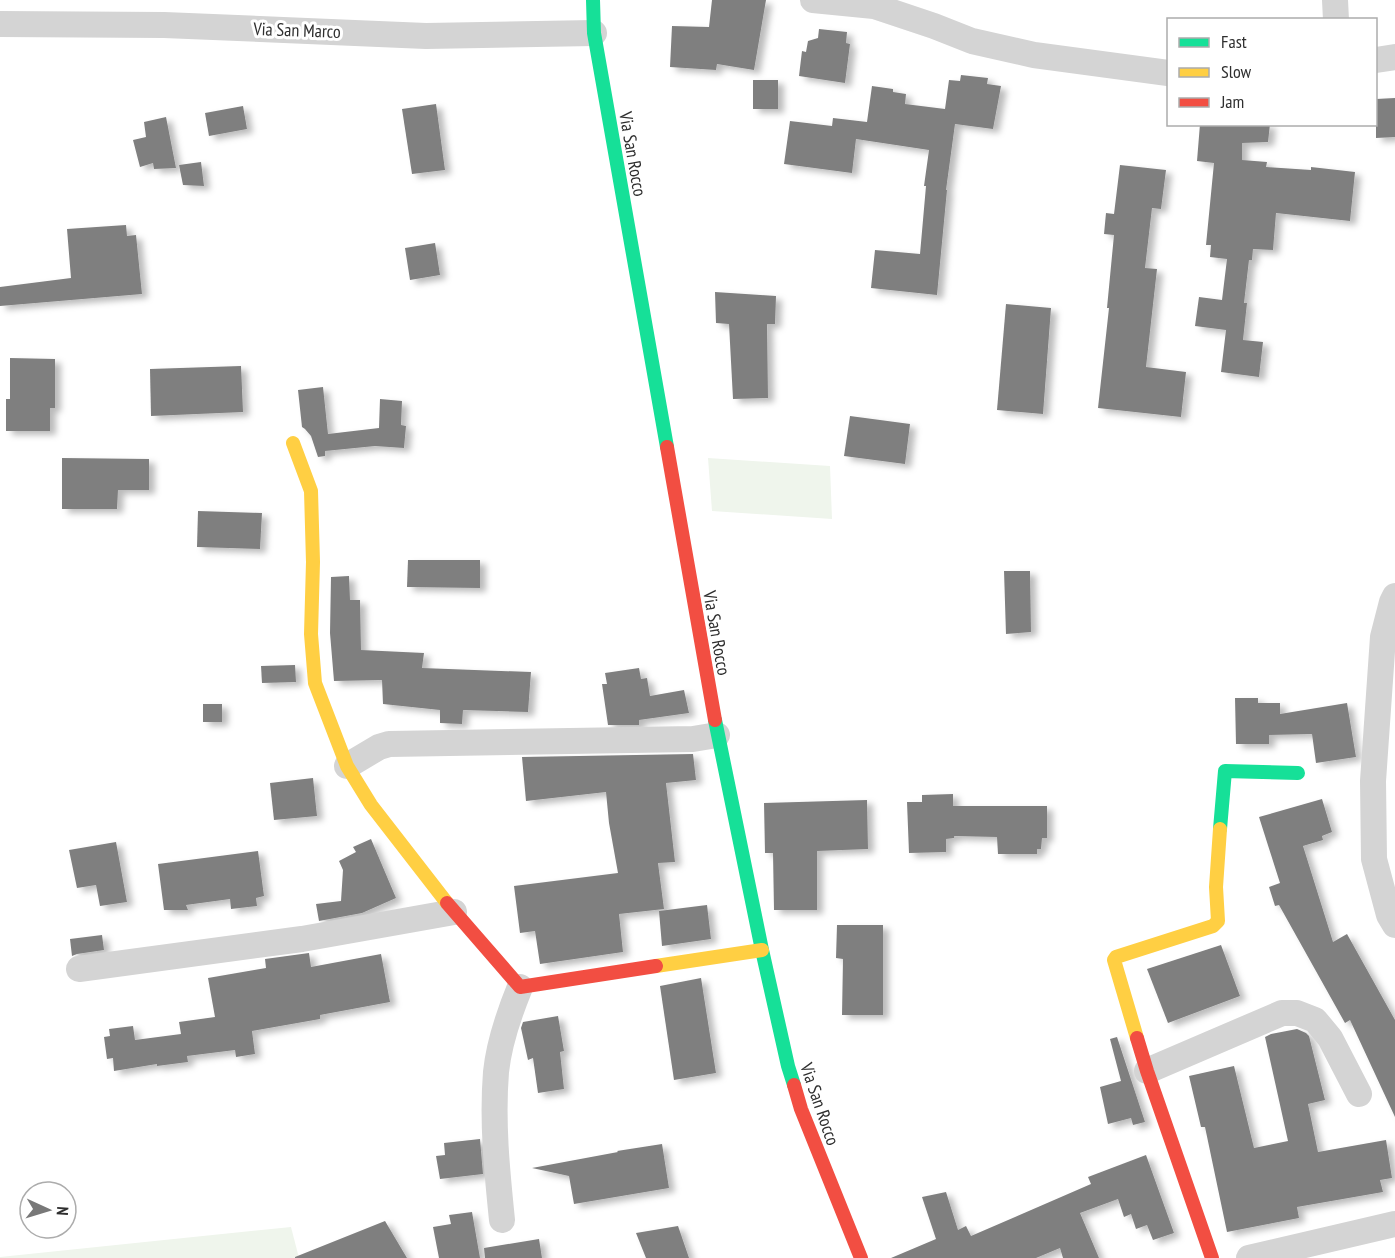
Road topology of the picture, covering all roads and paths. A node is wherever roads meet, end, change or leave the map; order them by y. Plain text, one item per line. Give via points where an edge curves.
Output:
1 (593, 0) edge
2 (813, 0) edge
3 (1335, 0) edge
4 (1336, 18) edge
5 (0, 24) edge
6 (594, 33) junction
7 (1395, 57) edge
8 (1377, 60) edge
9 (1167, 73) edge
10 (293, 443) dead end
11 (1395, 596) edge
12 (717, 735) junction
13 (347, 766) junction
14 (1298, 773) dead end
15 (454, 912) junction
16 (1395, 925) edge
17 (762, 950) junction
18 (79, 969) dead end
19 (520, 987) junction
20 (1147, 1071) junction
21 (1359, 1094) dead end
22 (502, 1220) dead end
23 (1395, 1224) edge
24 (861, 1258) edge
25 (1212, 1258) edge
26 (1249, 1258) edge

1 - 6 street, Via San Rocco
2 - 9 street via 874,6 972,41 1034,55
3 - 4 street
5 - 6 street, Via San Marco via 164,25 426,36
6 - 12 street, Via San Rocco
7 - 8 street
10 - 13 street via 311,491 315,683
11 - 16 street via 1383,637 1373,781 1374,859
12 - 13 street via 693,739 389,744
12 - 17 street, Via San Rocco
13 - 15 street via 371,805
14 - 20 street via 1225,771 1216,887 1218,921 1114,960
15 - 18 street via 302,939
15 - 19 street
17 - 19 street
17 - 24 street, Via San Rocco via 801,1109
19 - 22 street via 506,1024 496,1070 494,1132
20 - 21 street via 1282,1013 1297,1013 1315,1020 1330,1038
20 - 25 street
23 - 26 street

